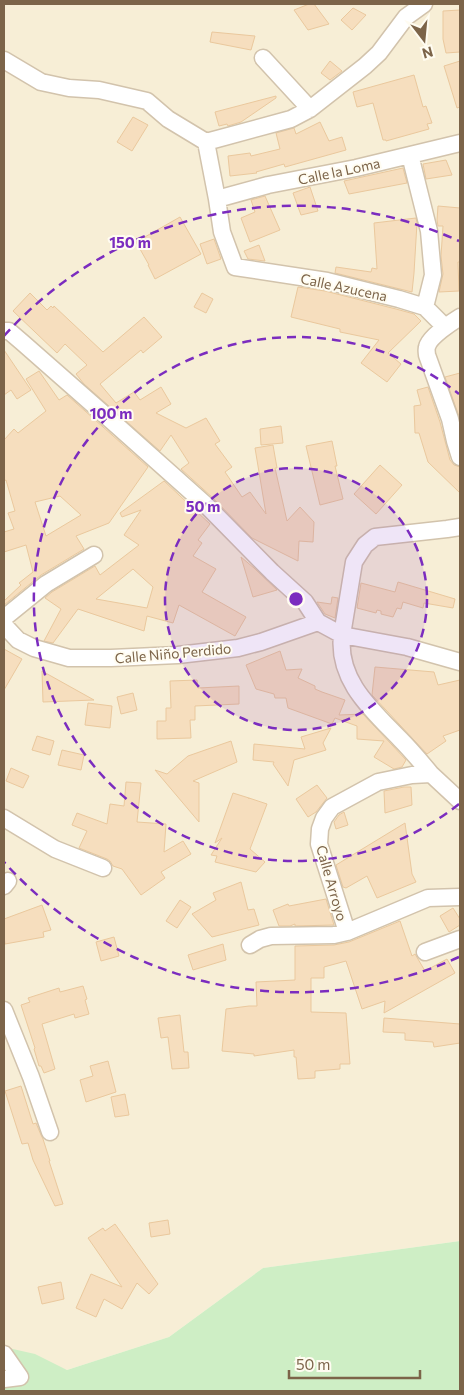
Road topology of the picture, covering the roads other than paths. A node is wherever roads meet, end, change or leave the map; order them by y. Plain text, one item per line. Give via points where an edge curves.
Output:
1 (424, 4) edge
2 (403, 10) edge
3 (263, 58) dead end
4 (4, 60) edge
5 (310, 109) junction
6 (206, 142) junction
7 (460, 143) edge
8 (410, 155) junction
9 (217, 199) junction
10 (425, 306) junction
11 (460, 317) edge
12 (445, 326) junction
13 (4, 331) edge
14 (455, 417) edge
15 (460, 456) edge
16 (460, 526) edge
17 (94, 555) dead end
18 (4, 618) edge
19 (318, 622) junction
20 (4, 625) edge
21 (342, 635) junction
22 (460, 662) edge
23 (431, 774) junction
24 (460, 801) edge
25 (4, 818) edge
26 (102, 868) dead end
27 (460, 897) edge
28 (347, 932) junction
29 (460, 939) edge
30 (250, 945) dead end
31 (425, 952) dead end
32 (4, 1010) edge
33 (50, 1132) dead end
34 (4, 1354) edge
35 (12, 1378) edge

1 - 2 street
2 - 5 street via 379,53
3 - 5 street
4 - 6 street via 41,82 147,100 168,119
5 - 6 street via 290,119
6 - 9 street
7 - 8 street, Calle la Loma
8 - 9 street, Calle la Loma
8 - 10 street via 429,231 433,275
9 - 10 street, Calle Azucena via 222,232 235,267 327,282
10 - 12 street
11 - 12 street
12 - 14 street via 426,348
13 - 19 street via 9,331 30,349 206,505 305,602
14 - 15 street via 454,441
16 - 21 street via 375,537 365,545 354,562
17 - 18 street via 46,584
19 - 20 street, Calle Niño Perdido via 238,648 178,655 103,658 70,658 34,648 18,640
19 - 21 street
21 - 22 street via 407,647
21 - 23 street via 344,668 364,702
23 - 24 street
23 - 28 street, Calle Arroyo via 378,782 332,807 324,818 319,844
25 - 26 street via 55,849
27 - 28 street via 428,898
28 - 30 street via 271,936
29 - 31 street
32 - 33 street
34 - 35 street

